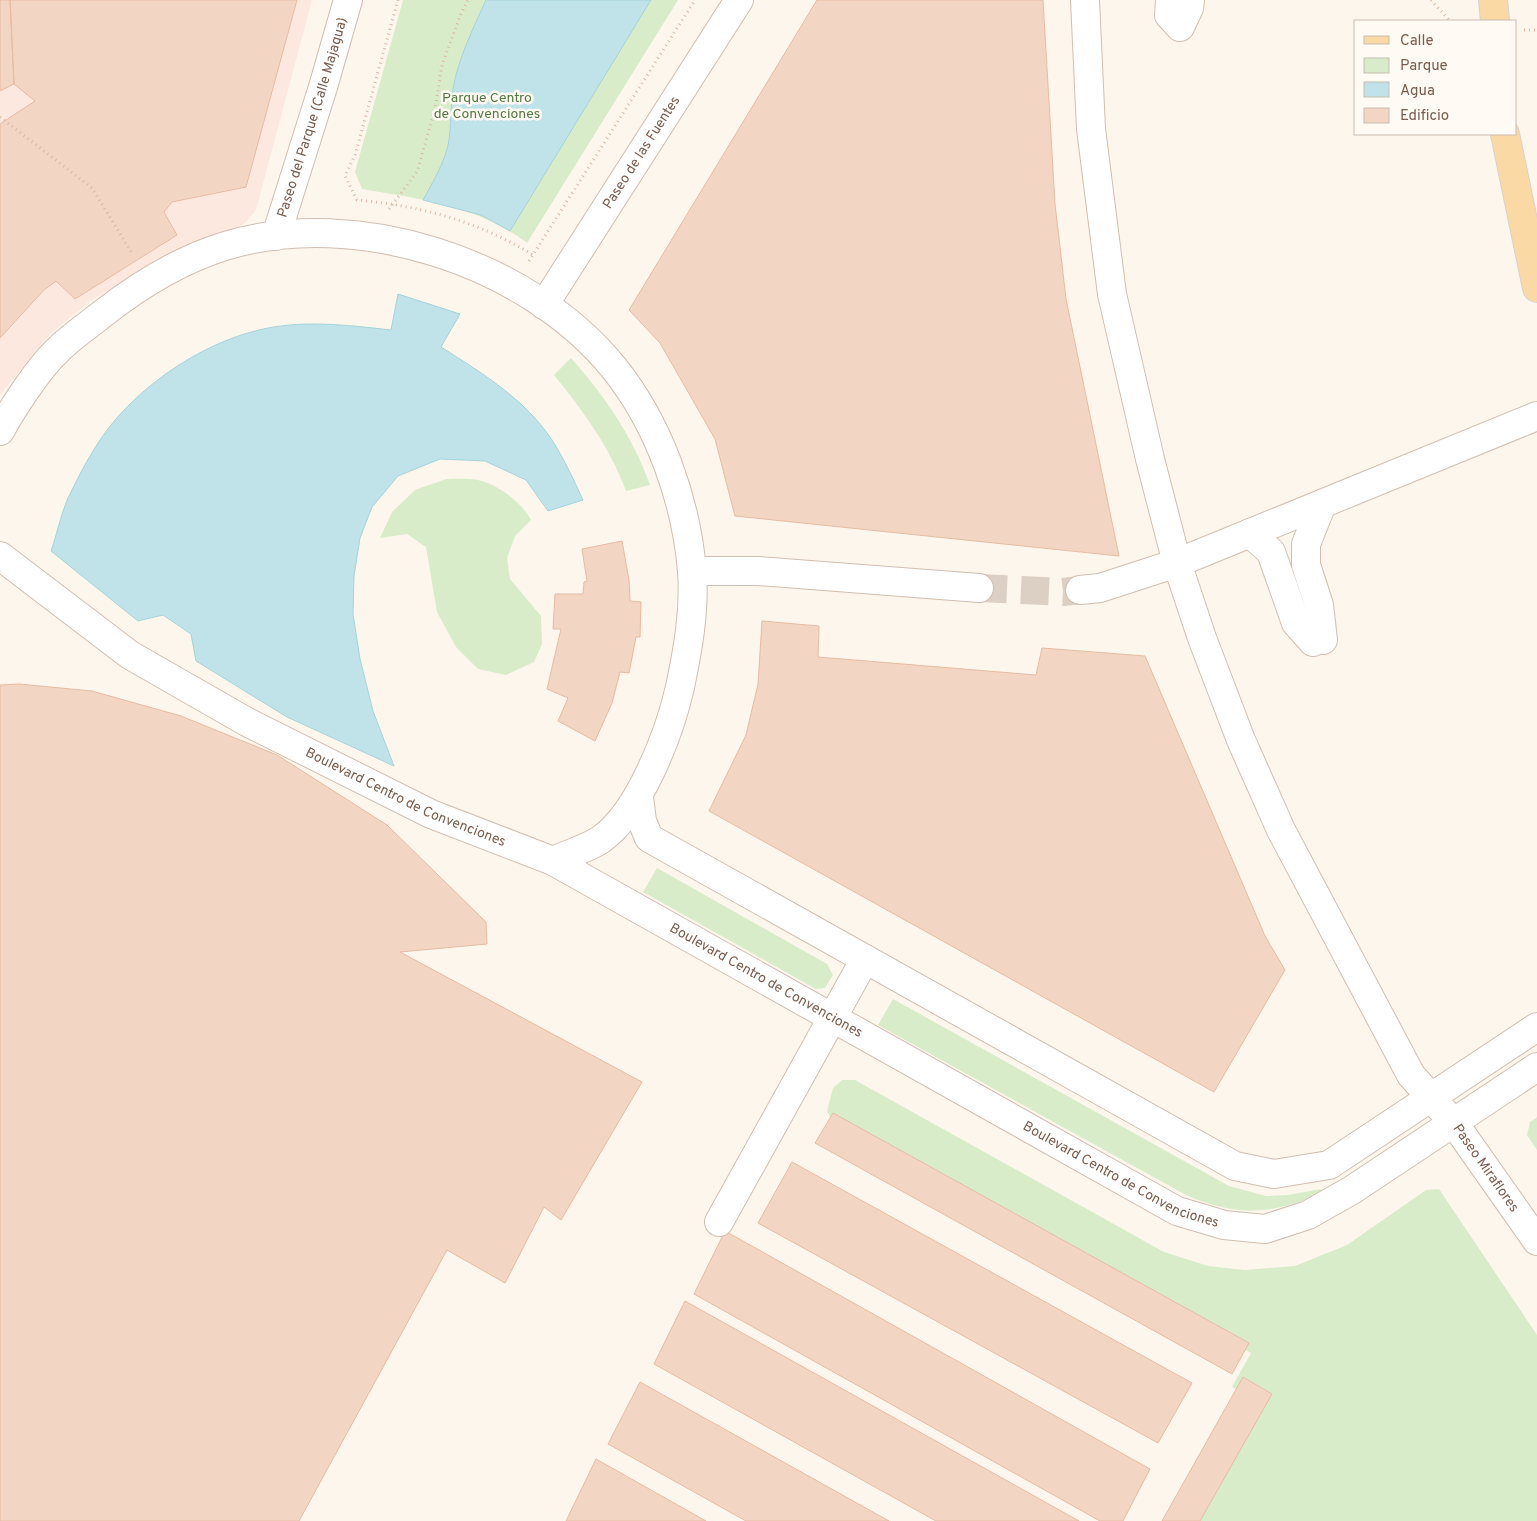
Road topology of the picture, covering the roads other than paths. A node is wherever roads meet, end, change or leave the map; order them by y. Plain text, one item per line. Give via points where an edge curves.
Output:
1 (348, 0) edge
2 (739, 0) edge
3 (1084, 0) edge
4 (1170, 0) edge
5 (1190, 0) edge
6 (1493, 0) edge
7 (1494, 20) edge
8 (1505, 135) edge
9 (276, 236) junction
10 (1537, 288) edge
11 (544, 305) junction
12 (1537, 416) edge
13 (0, 431) edge
14 (1322, 504) junction
15 (1250, 533) junction
16 (0, 556) edge
17 (1177, 563) junction
18 (692, 571) junction
19 (979, 588) tunnel mouth
20 (1080, 590) tunnel mouth
21 (639, 798) junction
22 (553, 861) junction
23 (865, 959) junction
24 (832, 1017) junction
25 (1537, 1027) edge
26 (1537, 1067) edge
27 (1432, 1099) junction
28 (1454, 1123) junction
29 (719, 1222) dead end
30 (1537, 1241) edge

1 - 9 street, Paseo del Parque (Calle Majagua)
2 - 11 street, Paseo de las Fuentes
3 - 17 street, Paseo Miraflores via 1091,129 1112,294
4 - 5 street via 1169,15 1180,27
6 - 7 main road
8 - 10 main road
9 - 11 street via 367,237 412,245 487,271 514,284
9 - 13 street via 226,246 174,267 132,291 55,352
11 - 18 street via 579,332 614,368 644,413 676,490
12 - 14 street
14 - 15 street
14 - 15 street via 1306,544 1306,565 1319,605 1318,641 1296,623 1271,552
15 - 17 street
16 - 22 street, Boulevard Centro de Convenciones via 130,655 247,722 431,814
17 - 20 street via 1100,588
17 - 27 street, Paseo Miraflores via 1241,740 1281,830 1411,1075
18 - 19 street via 758,571
18 - 21 street via 688,649 677,701
21 - 22 street via 601,840
21 - 23 street via 642,821 649,838
22 - 24 street, Boulevard Centro de Convenciones
23 - 24 street
23 - 27 street via 1235,1166 1274,1174 1329,1164
24 - 28 street, Boulevard Centro de Convenciones via 1177,1210 1224,1225 1265,1229 1308,1216
24 - 29 street
25 - 27 street
26 - 28 street, Boulevard Centro de Convenciones
27 - 28 street, Paseo Miraflores
28 - 30 street, Paseo Miraflores

